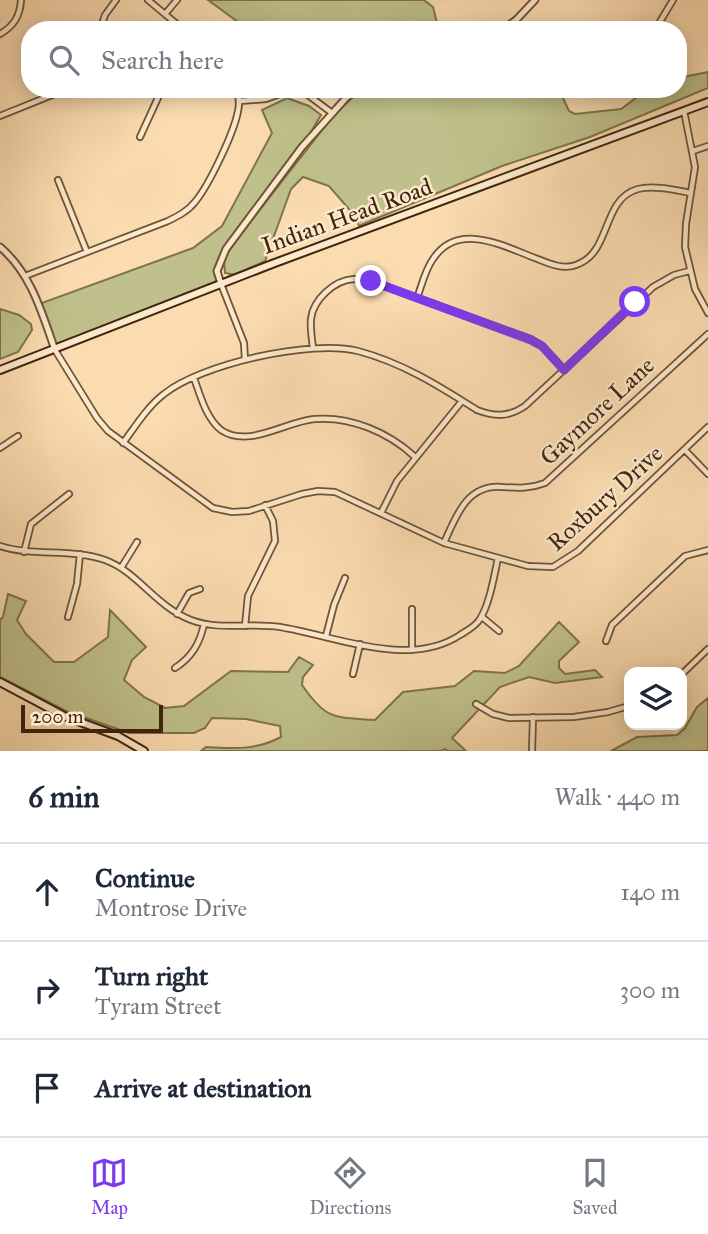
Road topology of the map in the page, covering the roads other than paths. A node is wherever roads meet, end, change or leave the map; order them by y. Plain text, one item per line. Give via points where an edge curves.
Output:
1 (21, 0) edge
2 (116, 0) edge
3 (148, 0) edge
4 (177, 0) edge
5 (535, 0) edge
6 (670, 1) edge
7 (165, 14) junction
8 (103, 21) edge
9 (173, 21) edge
10 (515, 21) edge
11 (660, 21) edge
12 (0, 34) edge
13 (45, 98) edge
14 (158, 98) edge
15 (239, 98) edge
16 (269, 98) edge
17 (312, 98) edge
18 (348, 98) edge
19 (240, 101) junction
20 (708, 102) edge
21 (684, 111) junction
22 (332, 113) junction
23 (0, 116) edge
24 (140, 137) dead end
25 (708, 146) edge
26 (693, 151) junction
27 (58, 180) dead end
28 (691, 193) junction
29 (0, 247) edge
30 (87, 252) junction
31 (689, 271) junction
32 (25, 276) junction
33 (221, 284) junction
34 (417, 298) junction
35 (308, 303) dead end
36 (315, 306) junction
37 (708, 313) edge
38 (708, 334) edge
39 (313, 348) junction
40 (55, 350) junction
41 (245, 360) junction
42 (0, 370) edge
43 (564, 370) junction
44 (194, 377) junction
45 (462, 401) junction
46 (708, 427) edge
47 (18, 436) dead end
48 (123, 443) junction
49 (0, 448) edge
50 (685, 450) junction
51 (414, 456) junction
52 (708, 474) edge
53 (69, 494) dead end
54 (265, 505) junction
55 (381, 513) junction
56 (137, 542) dead end
57 (444, 542) junction
58 (0, 546) edge
59 (708, 550) edge
60 (24, 552) junction
61 (80, 554) junction
62 (498, 558) junction
63 (121, 568) junction
64 (345, 578) dead end
65 (200, 589) dead end
66 (412, 609) dead end
67 (177, 614) junction
68 (68, 617) dead end
69 (482, 617) junction
70 (204, 624) junction
71 (246, 626) junction
72 (499, 631) dead end
73 (326, 636) junction
74 (606, 641) dead end
75 (360, 644) junction
76 (708, 649) edge
77 (412, 650) junction
78 (176, 668) dead end
79 (687, 669) edge
80 (353, 674) dead end
81 (0, 682) edge
82 (476, 705) dead end
83 (624, 707) edge
84 (533, 717) junction
85 (144, 751) edge
86 (532, 751) edge

1 - 12 street via 11,28
2 - 8 street
3 - 7 street
4 - 7 street
5 - 10 street
6 - 11 street
7 - 9 street
13 - 23 street
14 - 24 street
15 - 19 street
16 - 19 street
17 - 22 street
18 - 22 street
19 - 30 street via 236,122 193,205 168,221
20 - 21 main road, Indian Head Road
21 - 26 street
21 - 33 main road, Indian Head Road
22 - 33 street via 226,248 217,271
25 - 26 street
26 - 28 street
27 - 30 street
28 - 31 street via 685,247
28 - 34 street via 638,189 628,194 613,210 600,245 574,266 549,264 480,239 454,242 433,258
29 - 32 street
30 - 32 street
31 - 37 street
31 - 43 street via 653,287
32 - 40 street
33 - 40 main road, Indian Head Road
33 - 41 street via 244,343
34 - 36 street via 354,279 326,292
34 - 43 street via 531,340
35 - 36 street
36 - 39 street
38 - 57 street, Gaymore Lane via 545,483 531,488 491,486 466,499
39 - 41 street
39 - 45 street via 357,351 379,358 411,370
40 - 42 main road, Indian Head Road
40 - 48 street, Roxbury Drive via 97,418
41 - 44 street
43 - 45 street via 513,414 487,414
44 - 48 street via 162,395
44 - 51 street via 213,421 233,436 334,419 386,435
45 - 51 street
46 - 50 street, Roxbury Drive
47 - 49 street
48 - 54 street, Roxbury Drive via 213,508 232,512
50 - 52 street
50 - 62 street, Roxbury Drive via 566,560 538,568
51 - 55 street
53 - 60 street via 31,524
54 - 55 street, Roxbury Drive via 317,491 335,492
54 - 71 street via 275,541 248,596
55 - 57 street, Roxbury Drive
56 - 63 street
57 - 62 street, Roxbury Drive
58 - 60 street
59 - 74 street via 685,556 612,625
60 - 61 street
61 - 63 street
61 - 68 street
62 - 69 street
63 - 67 street
64 - 73 street
65 - 67 street via 189,593
66 - 77 street
67 - 70 street
69 - 72 street
69 - 77 street via 450,642
70 - 71 street
70 - 78 street via 196,649
71 - 73 street via 276,626
73 - 75 street
75 - 77 street
75 - 80 street
76 - 79 street
81 - 85 main road
82 - 84 street via 509,718
83 - 84 street via 595,715
84 - 86 street

